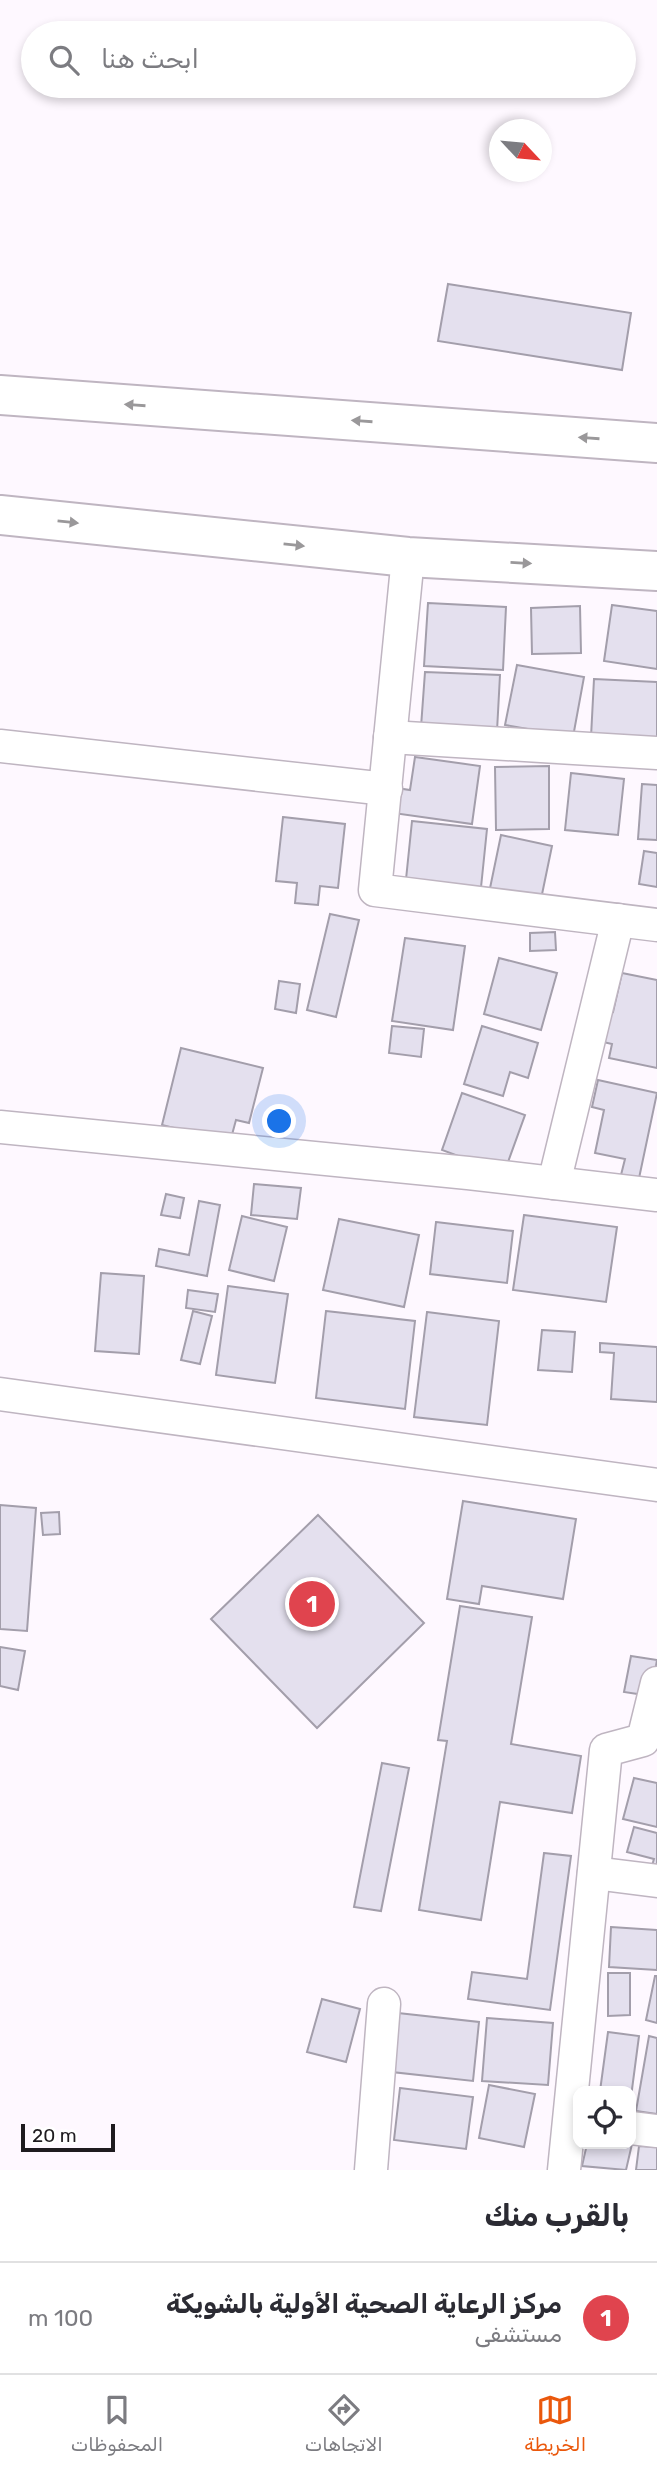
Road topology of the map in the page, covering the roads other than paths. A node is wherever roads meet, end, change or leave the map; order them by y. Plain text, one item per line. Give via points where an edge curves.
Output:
1 (0, 396) edge
2 (657, 443) edge
3 (0, 515) edge
4 (408, 556) junction
5 (657, 570) edge
6 (390, 737) junction
7 (0, 746) edge
8 (657, 753) edge
9 (386, 789) junction
10 (618, 920) junction
11 (657, 925) edge
12 (0, 1128) edge
13 (554, 1183) junction
14 (657, 1195) edge
15 (0, 1394) edge
16 (657, 1485) edge
17 (657, 1683) edge
18 (594, 1873) junction
19 (657, 1881) edge
20 (384, 2004) dead end
21 (577, 2086) edge
22 (573, 2127) edge
23 (636, 2129) edge
24 (657, 2131) edge
25 (370, 2170) edge
26 (564, 2170) edge

2 -> 1 main road
3 -> 4 main road
4 -> 5 main road
4 - 6 street
6 - 8 street
6 - 9 street
7 - 9 street
9 - 10 street via 375,890
10 - 11 street
10 - 13 street
12 - 13 street
13 - 14 street
15 - 16 street
17 - 18 street via 643,1740 606,1750
18 - 19 street
18 - 21 street
20 - 25 street
22 - 26 street
23 - 24 street

